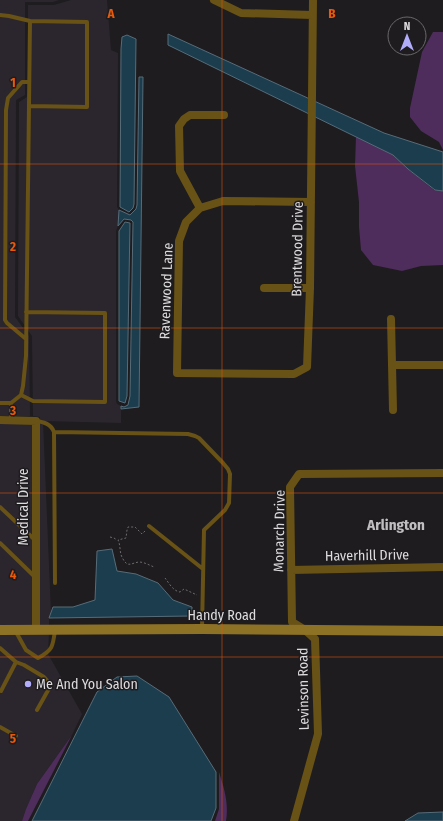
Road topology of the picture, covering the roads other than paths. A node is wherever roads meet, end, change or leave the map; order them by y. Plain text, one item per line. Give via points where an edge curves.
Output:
1 (214, 0) edge
2 (313, 0) edge
3 (0, 15) edge
4 (312, 15) junction
5 (30, 21) junction
6 (29, 82) junction
7 (29, 106) junction
8 (224, 115) dead end
9 (311, 202) junction
10 (200, 208) junction
11 (264, 288) dead end
12 (310, 288) junction
13 (26, 312) junction
14 (391, 319) dead end
15 (26, 339) junction
16 (392, 366) junction
17 (443, 366) edge
18 (177, 373) joint
19 (21, 395) junction
20 (0, 403) edge
21 (11, 403) junction
22 (393, 410) dead end
23 (0, 420) edge
24 (11, 420) junction
25 (36, 421) junction
26 (54, 432) junction
27 (443, 473) edge
28 (0, 507) edge
29 (149, 526) road end
30 (36, 540) junction
31 (0, 543) edge
32 (443, 567) edge
33 (203, 569) junction
34 (291, 570) junction
35 (36, 577) junction
36 (55, 583) dead end
37 (55, 629) junction
38 (202, 629) junction
39 (0, 630) edge
40 (15, 630) junction
41 (36, 630) junction
42 (304, 630) junction
43 (443, 631) edge
44 (0, 648) edge
45 (16, 662) junction
46 (1, 690) edge
47 (38, 710) dead end
48 (0, 727) edge
49 (16, 736) dead end
50 (294, 821) edge

1 - 4 street via 241,13
2 - 4 street, Brentwood Drive
3 - 5 lane
4 - 9 street, Brentwood Drive
5 - 6 lane
5 - 7 lane via 87,22 87,107
6 - 7 lane
6 - 15 lane via 22,82 8,98 6,110 5,320
7 - 13 lane
8 - 10 street via 190,115 180,126 180,171
9 - 10 street, Ravenwood Lane via 223,201
9 - 12 street, Brentwood Drive
10 - 18 street, Ravenwood Lane via 186,222 179,241
11 - 12 street
12 - 18 street, Brentwood Drive via 307,367 294,374
13 - 15 lane
13 - 19 lane via 105,313 105,402 33,401
14 - 16 street
15 - 19 lane
16 - 17 street
16 - 22 street
19 - 21 lane
20 - 21 lane
21 - 24 lane
23 - 24 street
24 - 25 street
25 - 26 lane via 50,425
25 - 30 street, Medical Drive
26 - 33 lane via 176,433 199,438 230,474 230,503 204,530
26 - 36 lane
27 - 34 street, Monarch Drive via 300,474 290,487
28 - 30 lane
29 - 33 lane
30 - 35 street, Medical Drive
31 - 35 lane
32 - 34 street, Haverhill Drive
33 - 38 lane
34 - 42 street, Monarch Drive via 292,622
35 - 41 street, Medical Drive
37 - 38 street, Handy Road
37 - 40 lane via 52,647 47,654 38,658 26,650
37 - 41 street, Handy Road
38 - 42 street, Handy Road
39 - 40 street, Handy Road
40 - 41 street, Handy Road
42 - 43 street, Handy Road
42 - 50 street, Levinson Road via 314,639 318,734
44 - 45 lane
45 - 46 lane
45 - 47 lane via 44,677 51,685
48 - 49 lane

